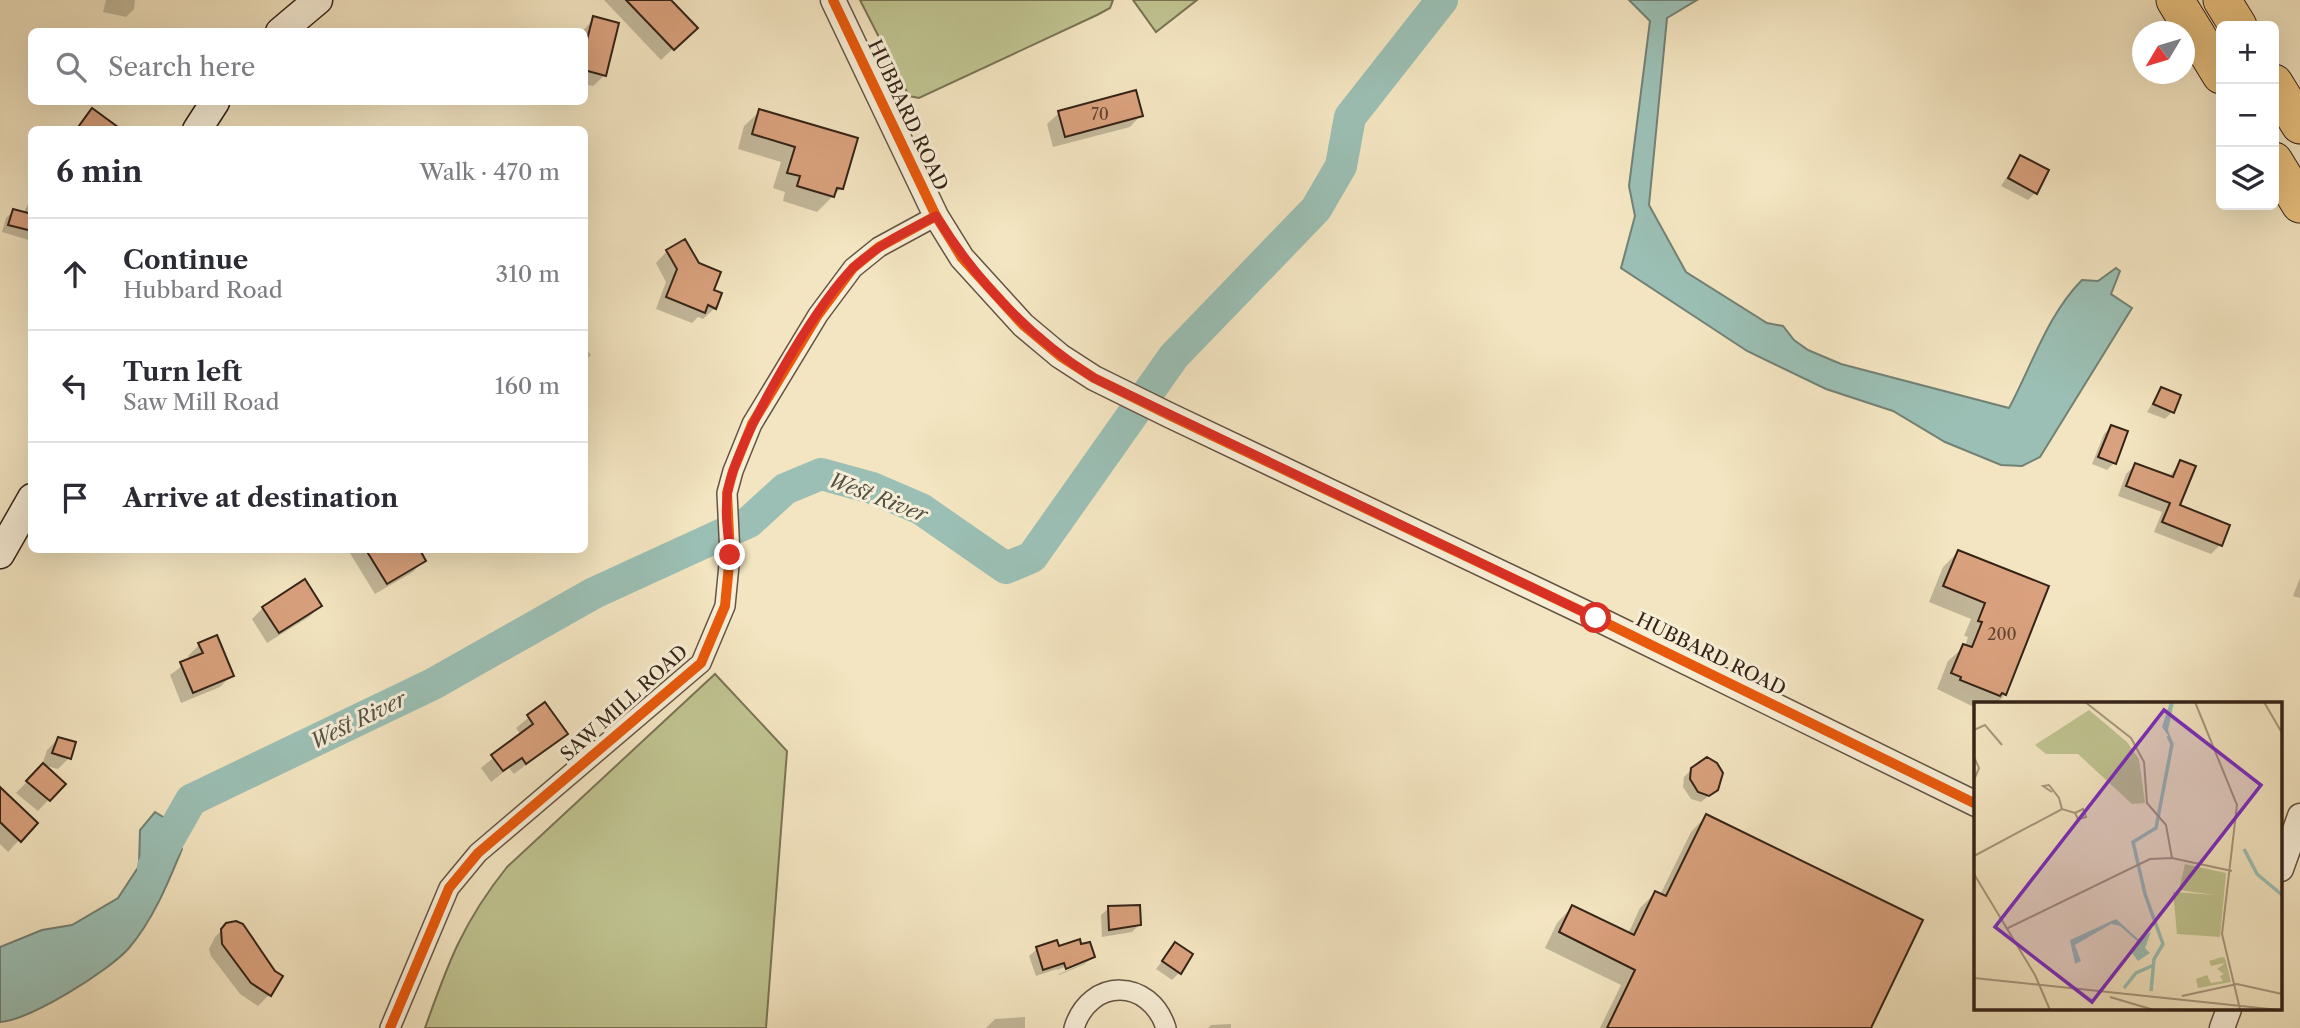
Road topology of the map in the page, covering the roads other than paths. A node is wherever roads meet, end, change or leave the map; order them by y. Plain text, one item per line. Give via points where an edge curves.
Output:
1 (318, 0) edge
2 (834, 0) edge
3 (2175, 0) edge
4 (2222, 0) edge
5 (2235, 21) edge
6 (285, 28) edge
7 (2216, 67) edge
8 (2275, 84) edge
9 (213, 105) edge
10 (2300, 125) edge
11 (200, 126) edge
12 (2279, 169) edge
13 (2300, 204) edge
14 (936, 216) junction
15 (28, 505) edge
16 (0, 554) edge
17 (1974, 803) edge
18 (2300, 816) edge
19 (2282, 866) edge
20 (2229, 1010) edge
21 (390, 1028) edge
22 (1074, 1028) edge
23 (1166, 1028) edge
24 (2222, 1028) edge

1 - 6 main road
2 - 14 street, HUBBARD ROAD
3 - 7 highway
4 - 5 highway
8 - 10 highway
9 - 11 main road
12 - 13 highway
14 - 17 street, HUBBARD ROAD via 962,258 999,301 1060,356 1094,378
14 - 21 street, SAW MILL ROAD via 853,268 752,424 733,471 727,517 726,606 701,663 478,853 449,888
15 - 16 main road
18 - 19 street
20 - 24 street
22 - 23 street via 1090,1000 1109,991 1131,990 1149,999

